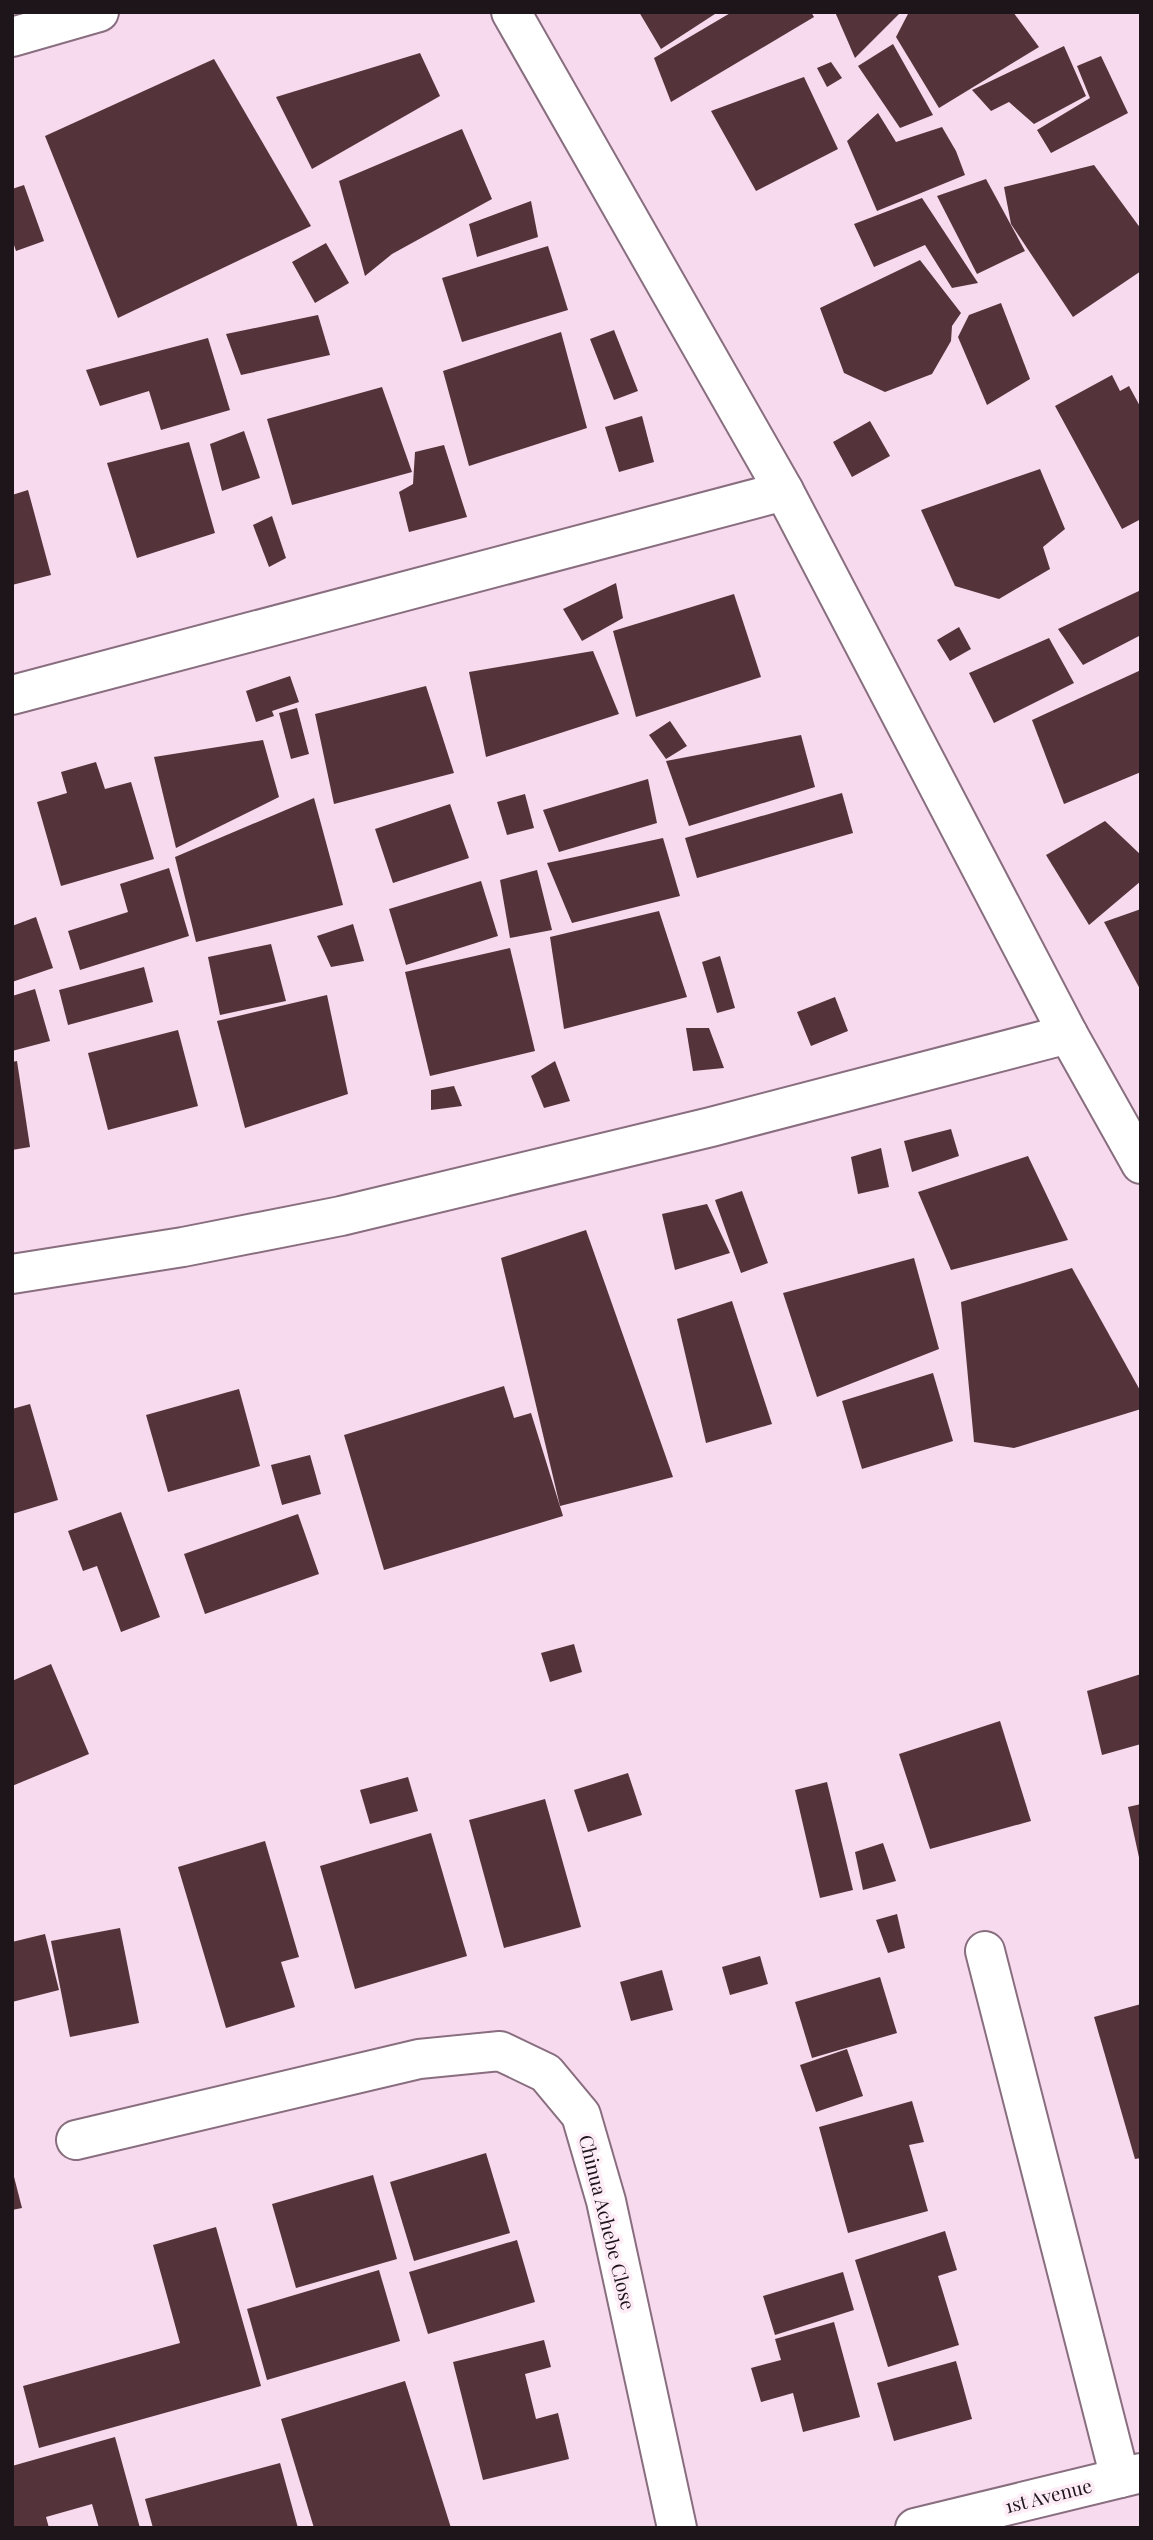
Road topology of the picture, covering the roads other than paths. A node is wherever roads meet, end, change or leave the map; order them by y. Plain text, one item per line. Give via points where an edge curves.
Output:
1 (99, 12) edge
2 (511, 12) edge
3 (30, 26) edge
4 (784, 491) junction
5 (12, 695) edge
6 (1068, 1034) junction
7 (1141, 1164) edge
8 (12, 1274) edge
9 (985, 1951) dead end
10 (76, 2140) dead end
11 (1130, 2475) edge
12 (677, 2528) edge
13 (915, 2528) edge

1 - 3 street
2 - 4 street
4 - 5 street
4 - 6 street
6 - 7 street
6 - 8 street via 711,1127 341,1216
9 - 11 street
10 - 12 street, Chinua Achebe Close via 419,2059 500,2051 547,2073 581,2115 606,2201
11 - 13 street, 1st Avenue

